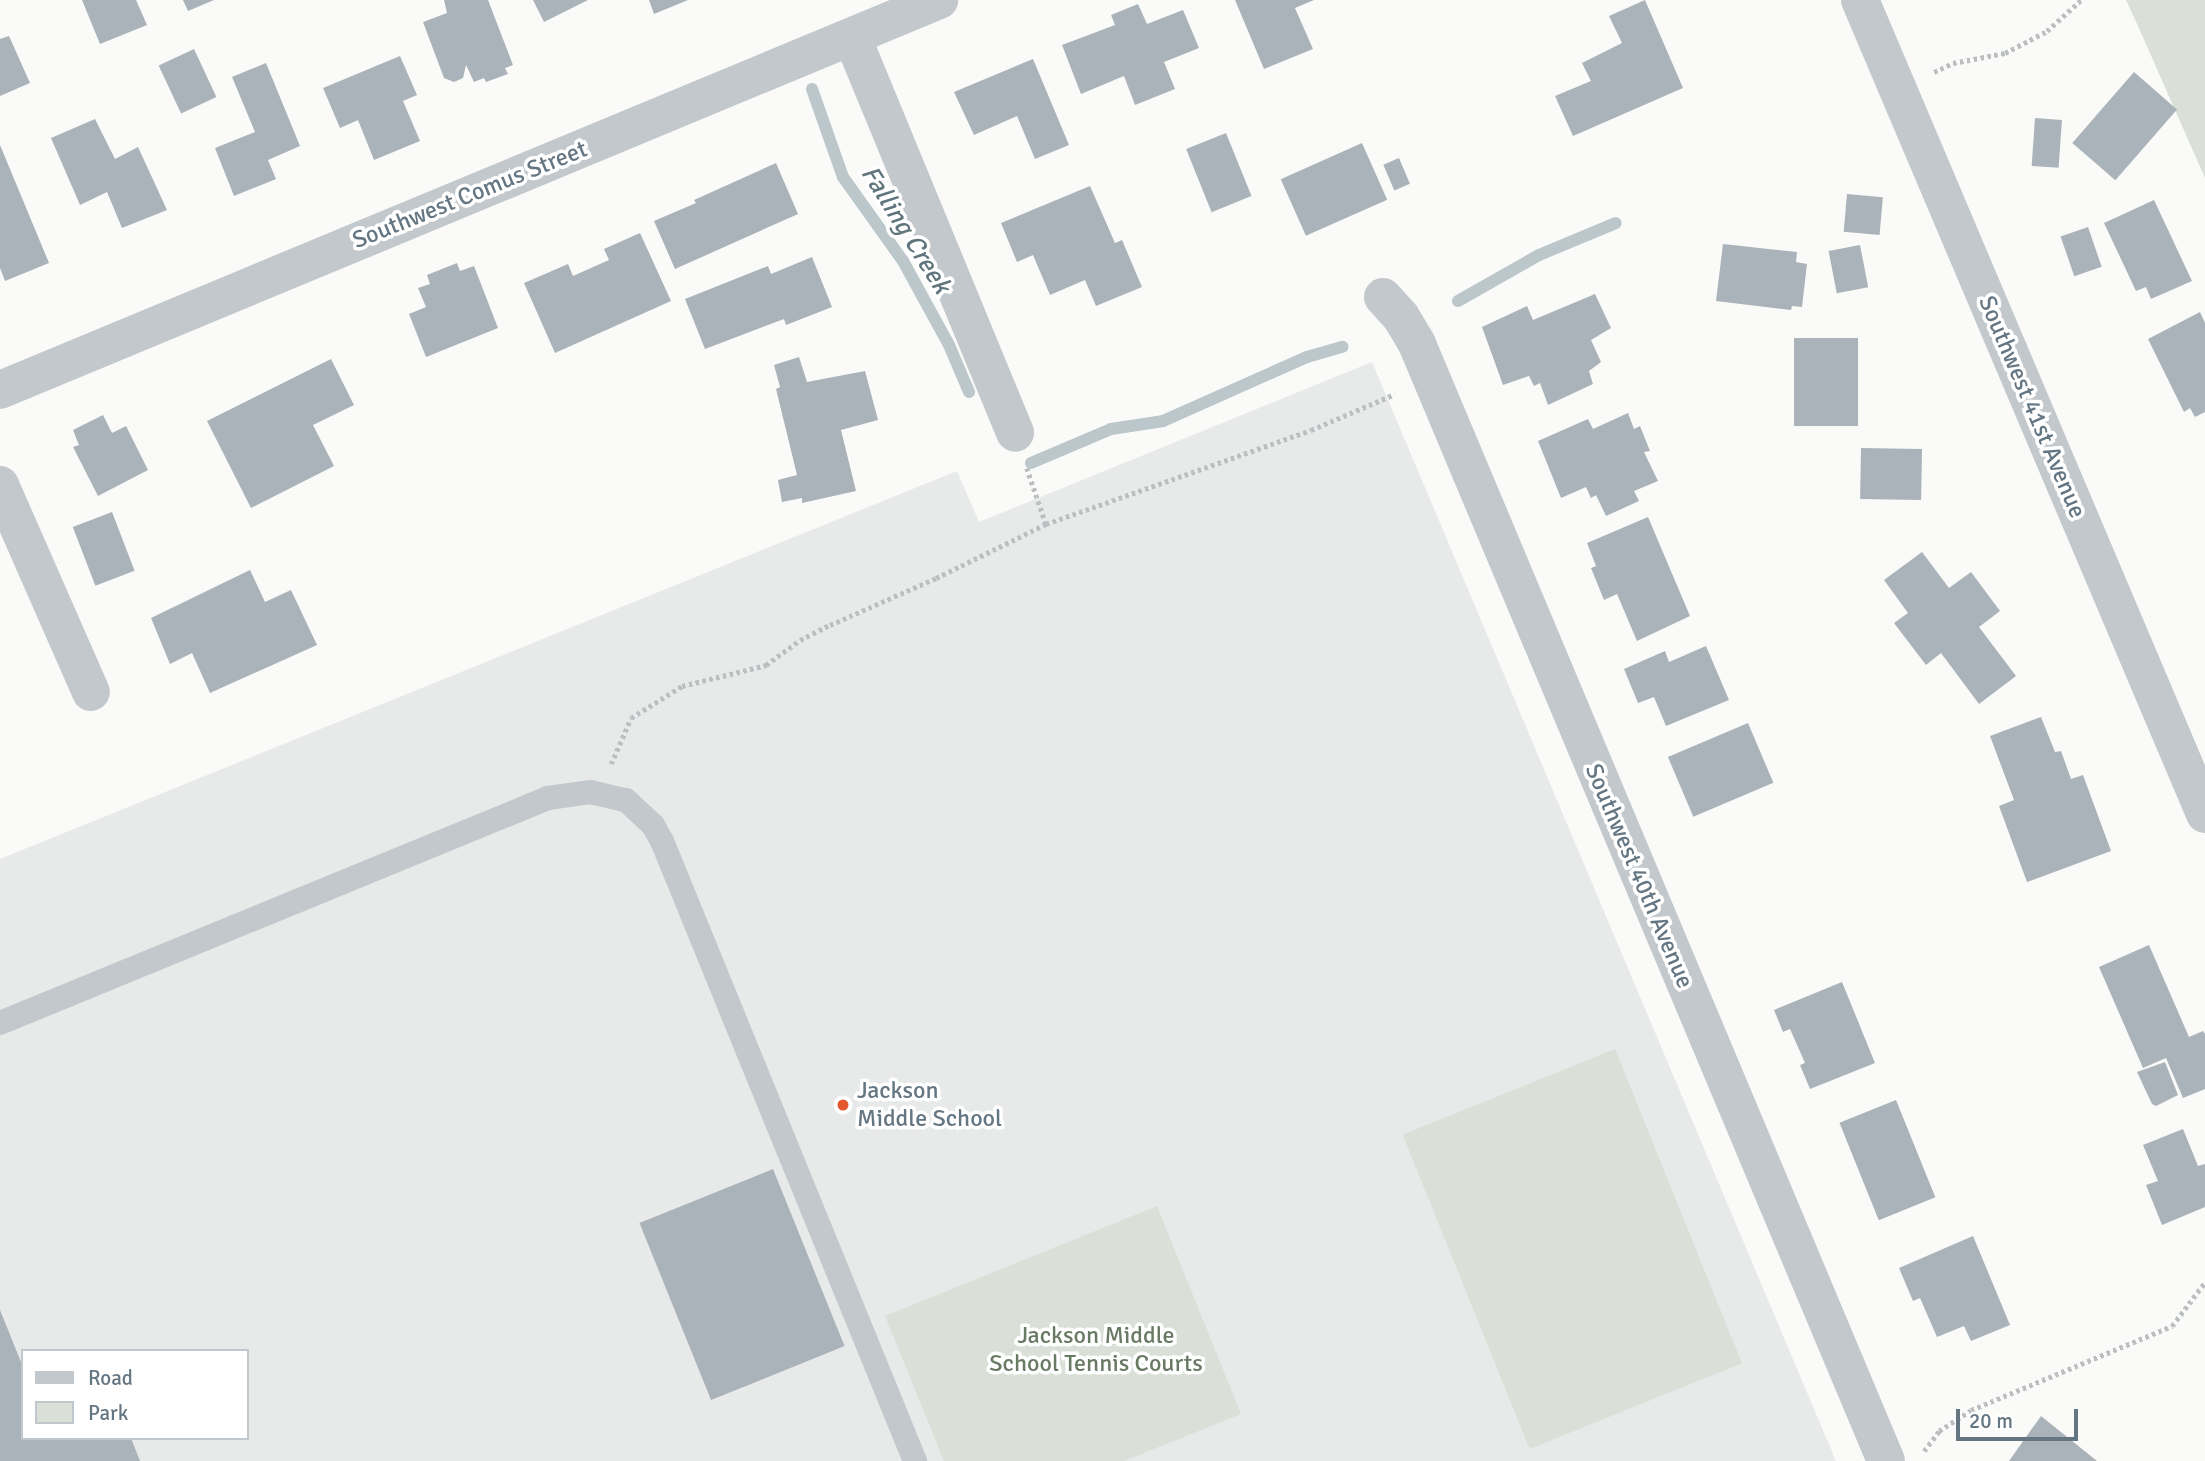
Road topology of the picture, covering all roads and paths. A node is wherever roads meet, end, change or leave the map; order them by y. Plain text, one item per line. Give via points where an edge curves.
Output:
1 (939, 0) edge
2 (1860, 0) edge
3 (2081, 0) edge
4 (852, 37) junction
5 (1896, 89) junction
6 (1383, 297) dead end
7 (1432, 380) junction
8 (0, 390) edge
9 (1016, 433) joint
10 (0, 485) edge
11 (1046, 524) junction
12 (91, 692) dead end
13 (600, 794) junction
14 (2205, 814) edge
15 (0, 1023) edge
16 (2205, 1283) edge
17 (1924, 1452) dead end
18 (915, 1461) edge
19 (1886, 1461) edge

1 - 4 street, Southwest Comus Street
2 - 5 street, Southwest 41st Avenue
3 - 5 path via 2047,31 2005,53 1953,63
4 - 8 street, Southwest Comus Street
4 - 9 street
5 - 14 street, Southwest 41st Avenue
6 - 7 street, Southwest 40th Avenue via 1410,332
7 - 11 path via 1311,430
7 - 19 street, Southwest 40th Avenue
9 - 11 path
10 - 12 street
11 - 13 path via 800,640 766,665 682,686 637,713
13 - 15 lane via 548,798
13 - 18 lane via 626,800 653,825 662,841
16 - 17 path via 2172,1326 1971,1410 1939,1431

